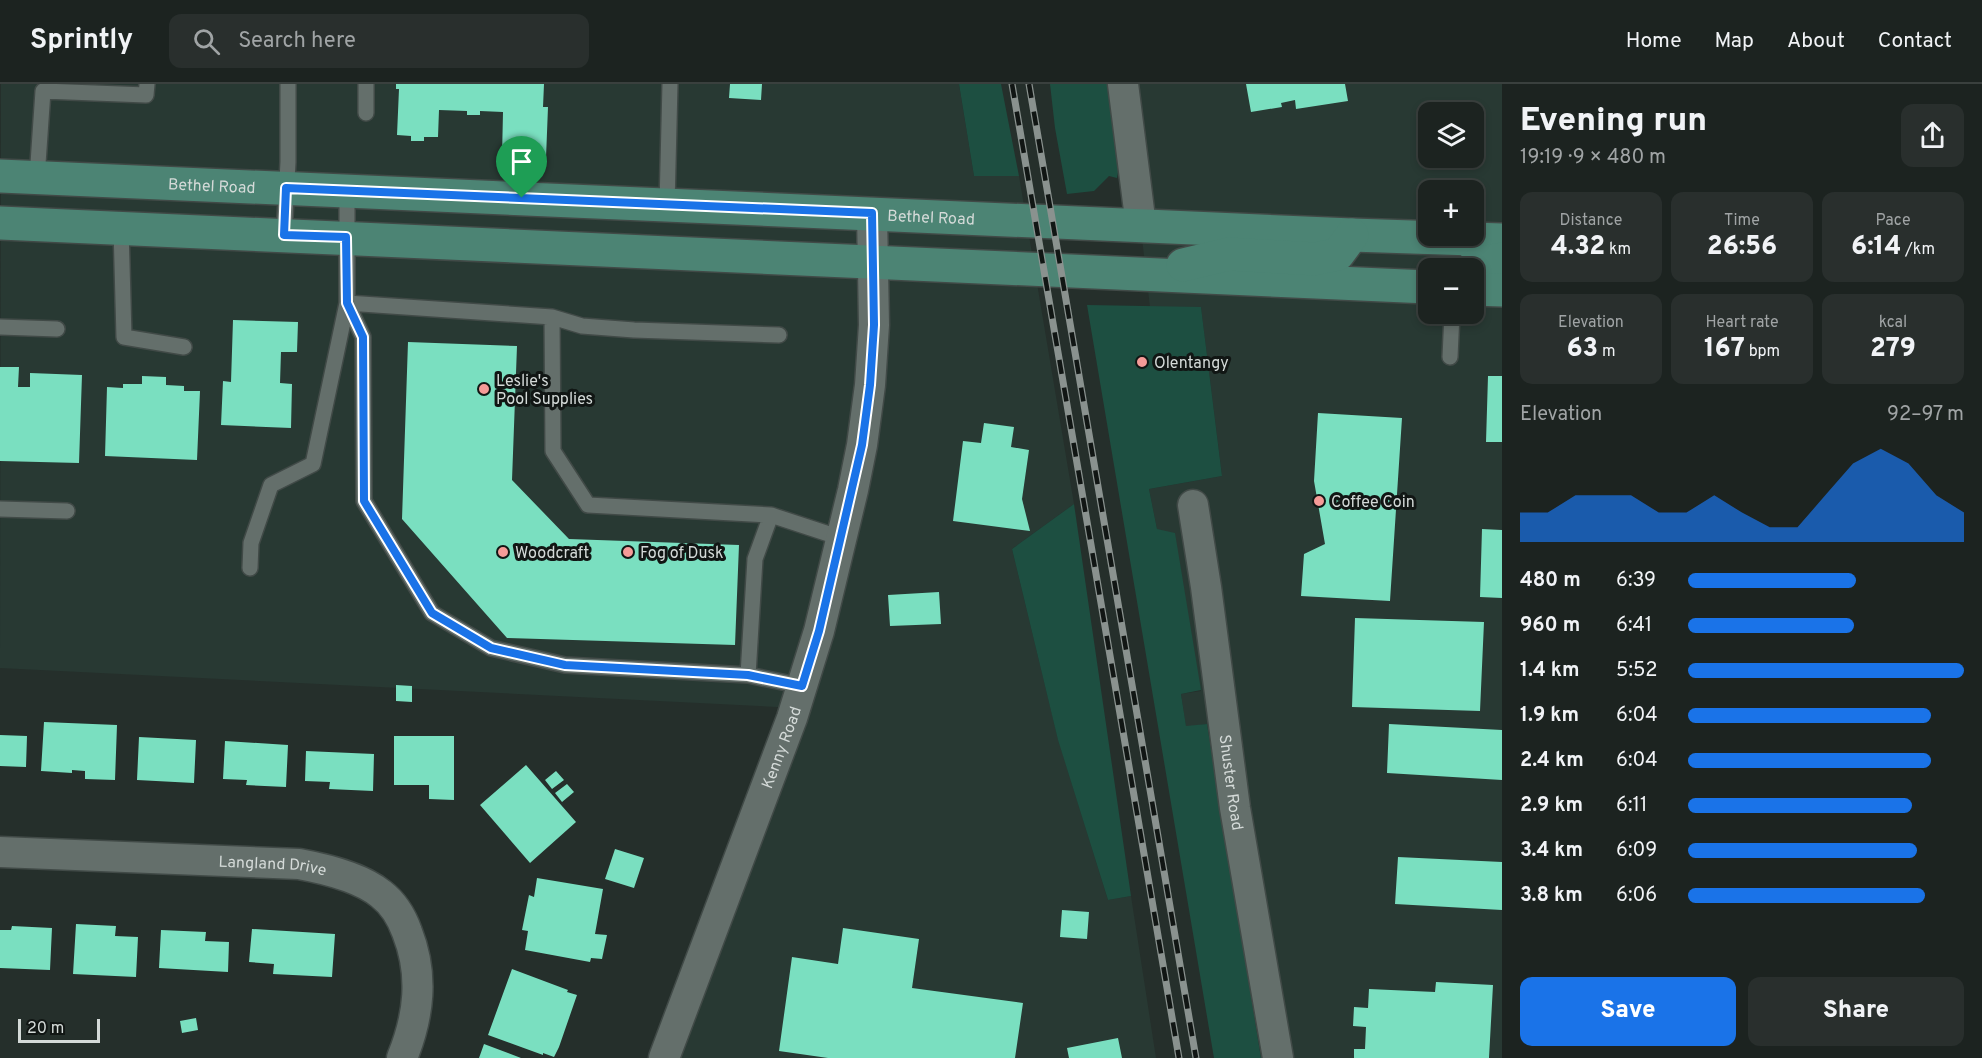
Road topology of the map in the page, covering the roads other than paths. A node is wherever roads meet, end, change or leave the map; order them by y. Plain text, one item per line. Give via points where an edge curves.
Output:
1 (147, 84) edge
2 (288, 84) edge
3 (366, 84) edge
4 (670, 84) edge
5 (1123, 84) edge
6 (366, 112) dead end
7 (0, 176) edge
8 (37, 178) junction
9 (286, 188) junction
10 (347, 191) junction
11 (667, 205) junction
12 (872, 213) junction
13 (0, 223) edge
14 (1141, 226) junction
15 (121, 228) junction
16 (284, 235) junction
17 (1352, 235) junction
18 (346, 237) junction
19 (1502, 240) edge
20 (1502, 259) edge
21 (873, 262) junction
22 (1484, 262) edge
23 (1143, 275) junction
24 (1418, 287) edge
25 (1484, 289) edge
26 (1502, 290) edge
27 (347, 303) junction
28 (552, 316) junction
29 (1452, 324) edge
30 (0, 327) edge
31 (57, 329) dead end
32 (779, 335) dead end
33 (184, 346) dead end
34 (1450, 357) dead end
35 (1193, 505) dead end
36 (0, 509) edge
37 (67, 511) dead end
38 (771, 515) junction
39 (840, 538) junction
40 (250, 568) dead end
41 (748, 675) junction
42 (802, 686) junction
43 (0, 852) edge
44 (405, 1050) edge
45 (664, 1058) edge
46 (1278, 1058) edge

1 - 8 lane via 146,95 43,91
2 - 9 lane
3 - 6 lane
4 - 11 lane
5 - 14 street
7 - 8 main road, Bethel Road
8 - 9 main road, Bethel Road
9 - 10 main road, Bethel Road
9 - 16 lane
10 - 11 main road, Bethel Road
10 - 18 lane
11 - 12 main road, Bethel Road
12 - 14 main road, Bethel Road
12 - 21 street, Kenny Road
13 - 15 main road
14 - 17 main road, Bethel Road
15 - 16 main road
15 - 33 lane via 124,336
16 - 18 main road
17 - 19 main road, Bethel Road
17 - 23 main road via 1338,254 1315,259 1229,254
18 - 21 main road
18 - 27 lane
20 - 22 main road
21 - 23 main road
21 - 39 street, Kenny Road via 870,385 862,445
23 - 24 main road
25 - 26 main road
27 - 28 lane
27 - 40 lane via 313,464 271,485 250,543
27 - 41 lane via 363,337 364,501 432,613 491,648 565,665
28 - 32 lane via 582,326
28 - 38 lane via 553,451 588,505
29 - 34 lane
30 - 31 lane
35 - 46 street, Shuster Road via 1235,808
36 - 37 lane
38 - 39 lane
38 - 41 lane via 755,559
39 - 42 street, Kenny Road
41 - 42 lane
42 - 45 street, Kenny Road
43 - 44 street, Langland Drive via 299,864 355,880 381,894 401,916 413,948 419,979 417,1010

